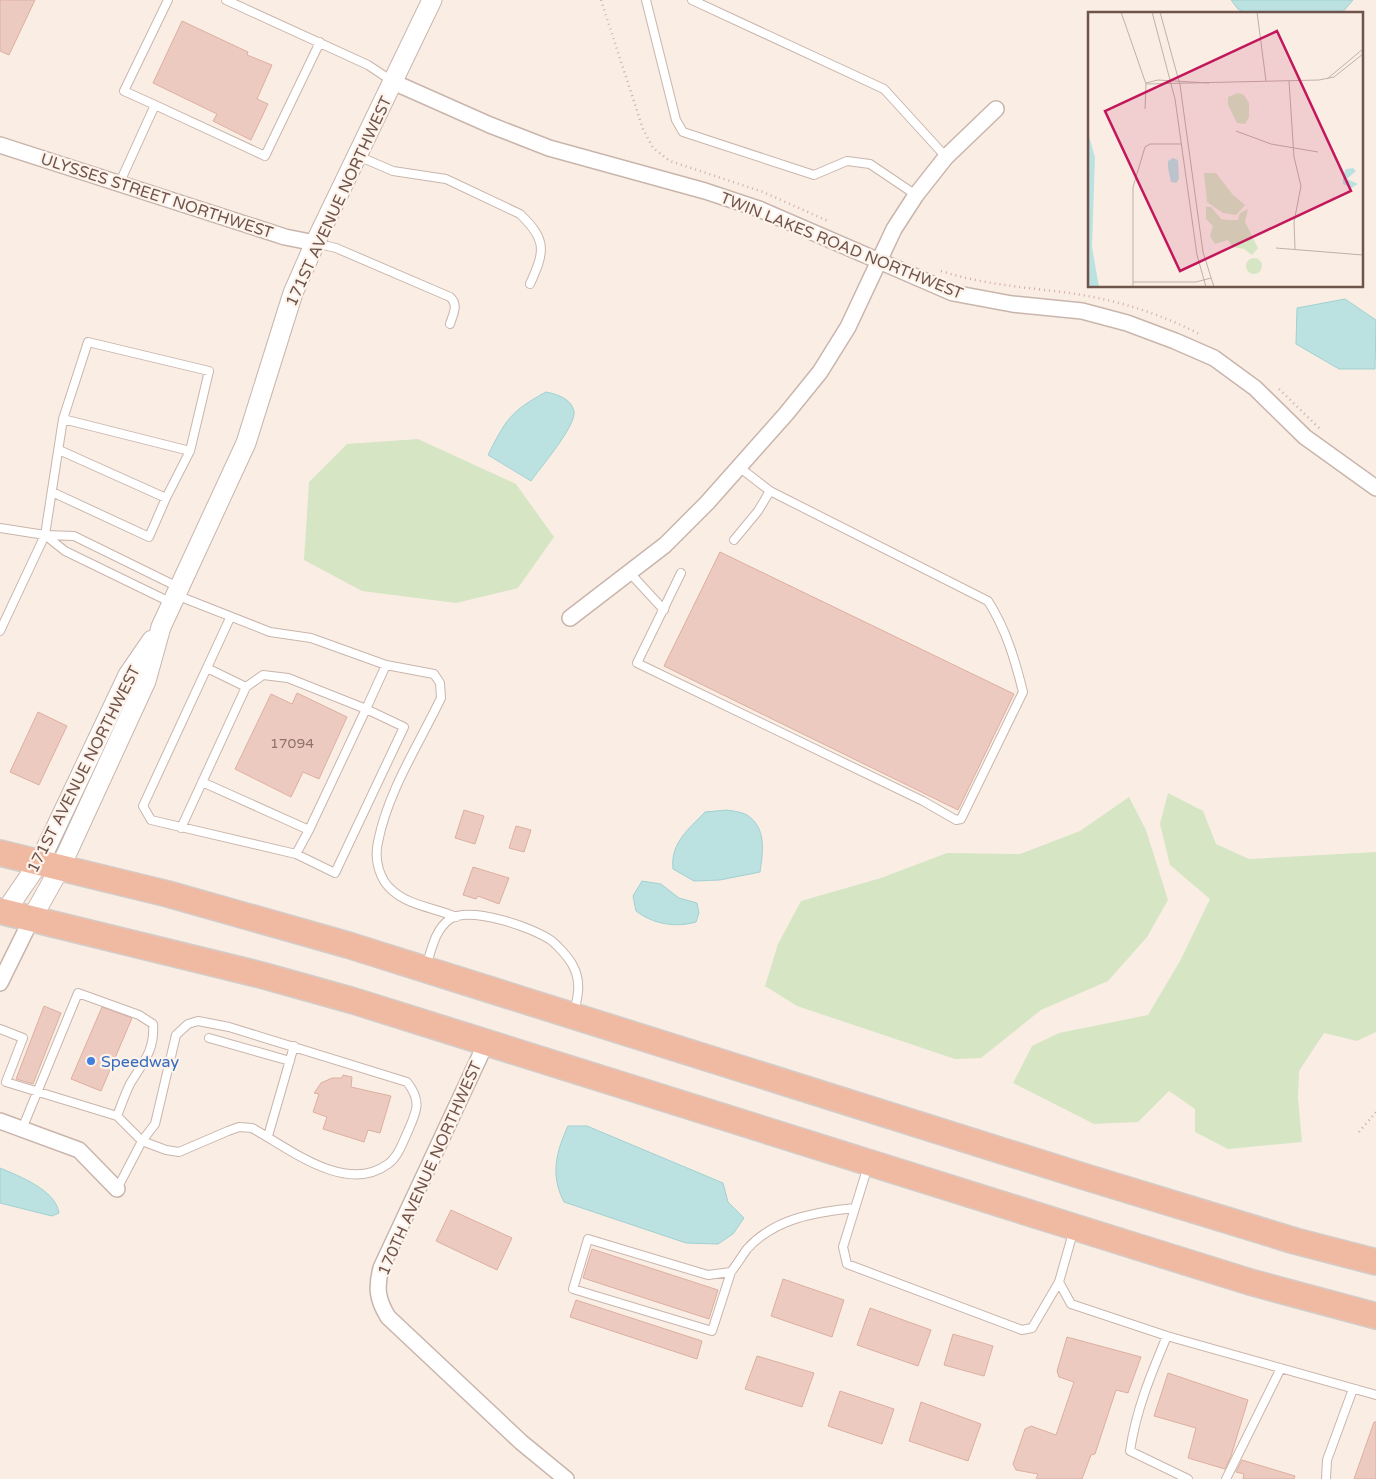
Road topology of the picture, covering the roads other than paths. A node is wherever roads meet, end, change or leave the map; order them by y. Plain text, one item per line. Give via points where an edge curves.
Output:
1 (168, 0) edge
2 (226, 0) edge
3 (432, 0) edge
4 (646, 0) edge
5 (692, 0) edge
6 (320, 42) junction
7 (393, 82) junction
8 (154, 106) junction
9 (996, 109) dead end
10 (0, 145) edge
11 (358, 156) junction
12 (946, 156) junction
13 (120, 182) junction
14 (916, 195) junction
15 (315, 243) junction
16 (879, 261) junction
17 (530, 284) dead end
18 (450, 324) dead end
19 (63, 420) junction
20 (58, 450) junction
21 (190, 450) junction
22 (739, 467) junction
23 (1376, 488) edge
24 (770, 491) junction
25 (52, 492) junction
26 (166, 498) junction
27 (0, 528) edge
28 (45, 535) junction
29 (734, 540) dead end
30 (629, 572) junction
31 (681, 572) dead end
32 (176, 596) junction
33 (664, 610) junction
34 (230, 618) junction
35 (570, 618) dead end
36 (0, 631) edge
37 (386, 665) junction
38 (207, 668) junction
39 (246, 687) junction
40 (366, 709) junction
41 (202, 782) junction
42 (181, 828) junction
43 (309, 830) junction
44 (0, 853) edge
45 (296, 854) junction
46 (51, 864) junction
47 (2, 914) edge
48 (456, 917) junction
49 (32, 918) junction
50 (425, 968) junction
51 (0, 984) edge
52 (574, 1015) junction
53 (0, 1029) edge
54 (209, 1038) dead end
55 (486, 1041) junction
56 (294, 1046) junction
57 (290, 1061) junction
58 (38, 1091) junction
59 (117, 1116) junction
60 (0, 1122) edge
61 (22, 1129) junction
62 (268, 1136) junction
63 (142, 1141) junction
64 (868, 1163) junction
65 (116, 1189) joint
66 (855, 1208) junction
67 (1074, 1227) junction
68 (1376, 1262) edge
69 (731, 1272) junction
70 (1059, 1282) junction
71 (1376, 1316) edge
72 (1167, 1336) junction
73 (1281, 1368) junction
74 (1353, 1389) junction
75 (1376, 1395) edge
76 (566, 1479) edge
77 (1188, 1479) edge
78 (1226, 1479) edge
79 (1326, 1479) edge

1 - 8 lane via 124,92
2 - 6 lane
3 - 7 street, 171ST AVENUE NORTHWEST
4 - 14 lane via 676,120 684,132 814,174 847,161 870,164
5 - 12 lane via 884,89
6 - 7 lane
6 - 8 lane via 265,156
7 - 11 street, 171ST AVENUE NORTHWEST
7 - 16 street, TWIN LAKES ROAD NORTHWEST via 549,148 759,209
8 - 13 lane
9 - 12 street
10 - 13 street, ULYSSES STREET NORTHWEST
11 - 15 street, 171ST AVENUE NORTHWEST
11 - 17 lane via 393,171 446,179 520,214 528,221 542,246 540,262
12 - 14 street
13 - 15 street, ULYSSES STREET NORTHWEST via 285,237
14 - 16 street via 894,229
15 - 18 lane via 336,248 450,297 455,302
15 - 32 street, 171ST AVENUE NORTHWEST via 282,323 246,443
16 - 22 street via 848,327 820,372
16 - 23 street, TWIN LAKES ROAD NORTHWEST via 953,293 1012,304 1082,311 1127,323 1214,358 1255,388 1304,437
19 - 20 lane
19 - 21 lane
19 - 21 lane via 88,342 209,371
20 - 25 lane
20 - 26 lane
21 - 26 lane
22 - 24 lane
22 - 30 street via 665,545
24 - 29 lane
24 - 33 lane via 988,601 997,614 1023,692 961,819 956,820 637,663
25 - 26 lane via 149,537
25 - 28 lane
27 - 28 lane
28 - 32 lane via 65,551
28 - 32 lane via 74,536
28 - 36 lane
30 - 33 lane
30 - 35 street
31 - 33 lane
32 - 34 lane
32 - 46 street, 171ST AVENUE NORTHWEST via 161,627 146,681
34 - 37 lane via 270,632 311,638
34 - 38 lane
37 - 40 lane
37 - 48 lane via 434,674 440,683 441,698 388,809 377,843 378,865 385,883 400,897
38 - 39 lane
38 - 42 lane via 143,806 151,820
39 - 40 lane via 263,675 288,678
39 - 41 lane
40 - 43 lane
40 - 45 lane via 404,727 335,873
41 - 42 lane
41 - 43 lane
42 - 45 lane
43 - 45 lane
44 - 46 highway
46 - 47 street, 171ST AVENUE NORTHWEST
46 - 49 street, 171ST AVENUE NORTHWEST
46 - 50 highway
47 - 49 highway
48 - 50 lane via 449,920 435,938
48 - 52 lane via 466,913 506,922 533,930 552,942 572,964 580,987
49 - 51 street
49 - 55 highway via 261,975
50 - 52 highway
52 - 68 highway via 1079,1175 1295,1241
53 - 58 lane via 23,1038 6,1082
54 - 57 lane
55 - 64 highway
55 - 76 street, 170TH AVENUE NORTHWEST via 381,1268 376,1287 388,1316 521,1442
56 - 57 lane
56 - 62 lane via 407,1082 415,1092 418,1110 396,1155 388,1164 362,1175 339,1174
56 - 63 lane via 229,1027 198,1021 188,1024 176,1035 155,1124
57 - 62 lane
58 - 59 lane
58 - 59 lane via 78,993 139,1015 153,1024 154,1036 147,1060 130,1085
58 - 61 lane
59 - 63 lane
60 - 61 street
61 - 65 street via 79,1150
62 - 63 lane via 252,1128 239,1127 179,1152
63 - 65 lane
64 - 66 lane
64 - 67 highway
66 - 69 lane via 798,1217 768,1232 747,1250
66 - 70 lane via 843,1247 847,1264 1022,1330 1032,1328
67 - 70 lane
67 - 71 highway via 1250,1282
69 - 69 lane via 708,1275 588,1239 573,1289 712,1331
70 - 72 lane via 1071,1304
72 - 73 lane
72 - 77 lane via 1145,1386 1130,1451
73 - 74 lane
73 - 78 lane
74 - 75 lane
74 - 79 lane via 1327,1460

